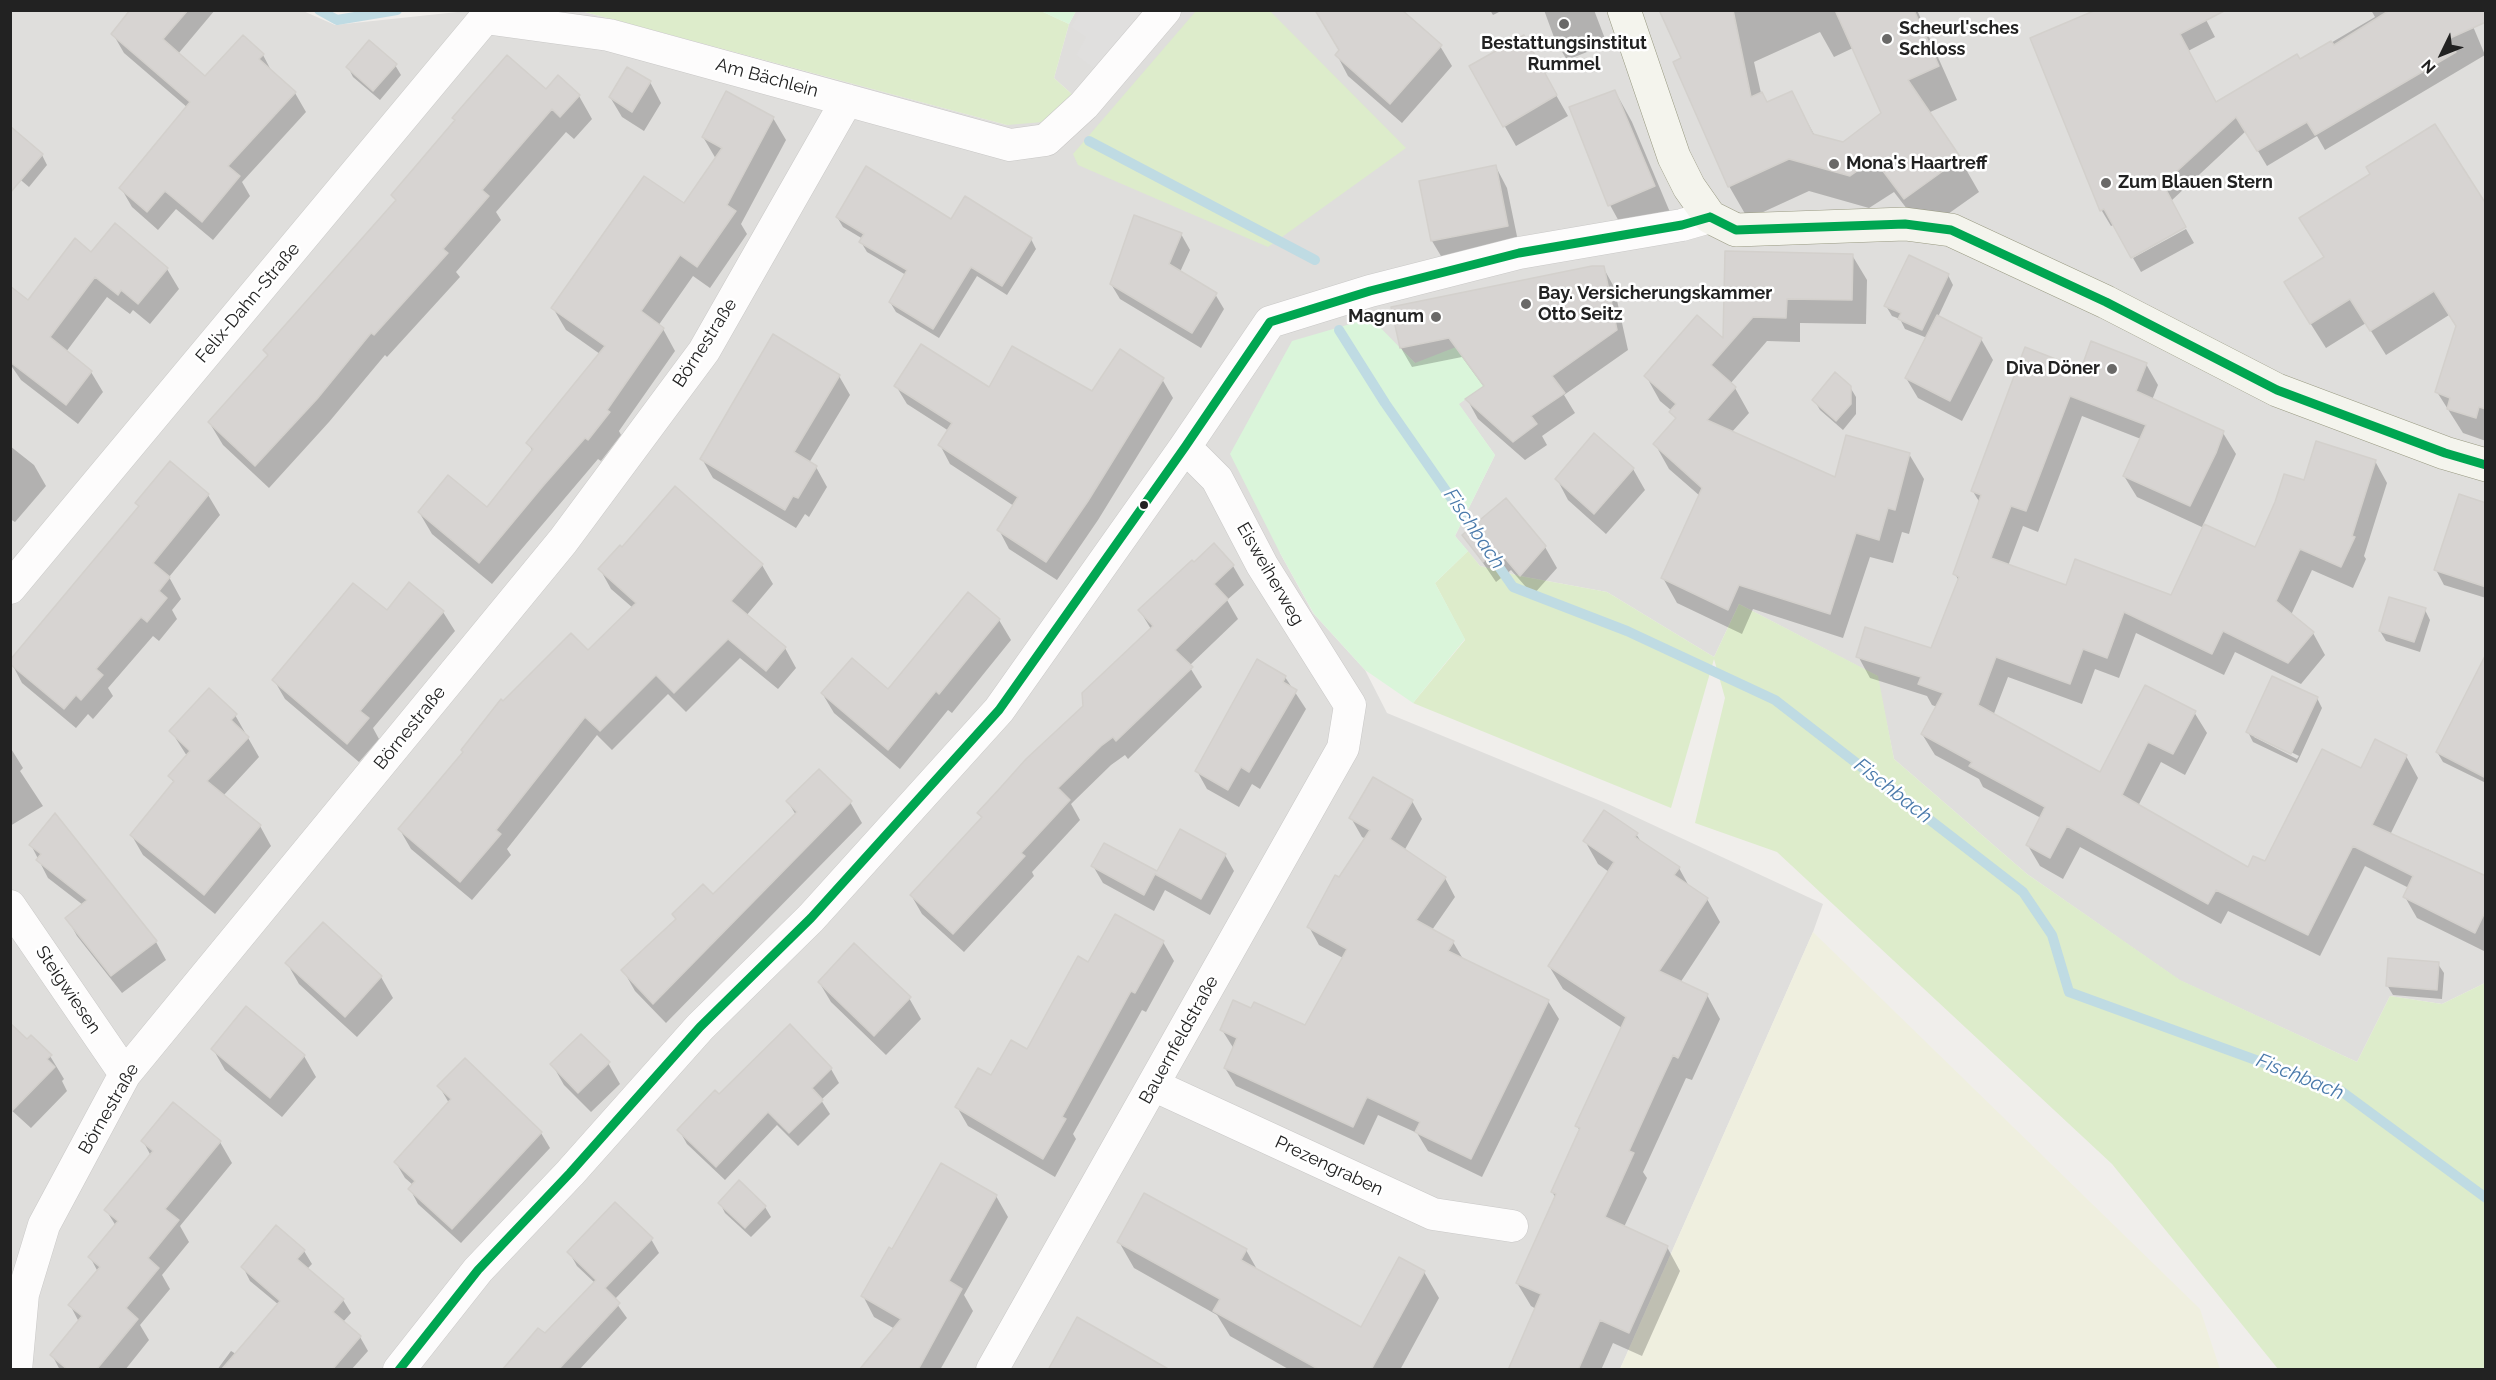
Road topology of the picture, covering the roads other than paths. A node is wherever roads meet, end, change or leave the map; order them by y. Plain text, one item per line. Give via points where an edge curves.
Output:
1 (1165, 10) edge
2 (1624, 10) edge
3 (485, 18) joint
4 (847, 100) junction
5 (1710, 216) junction
6 (1185, 447) junction
7 (2486, 465) edge
8 (10, 588) edge
9 (1350, 705) joint
10 (10, 906) edge
11 (125, 1074) junction
12 (1153, 1085) junction
13 (1512, 1226) dead end
14 (16, 1370) edge
15 (399, 1370) edge
16 (992, 1370) edge

1 - 4 street, Am Bächlein via 1084,105 1046,140 1010,145
2 - 5 main road via 1674,157
3 - 4 street, Am Bächlein via 609,35
3 - 8 street, Felix-Dahn-Straße
4 - 11 street, Börnestraße via 704,351 669,399 563,541
5 - 6 street via 1682,225 1519,253 1370,291 1270,322
5 - 7 main road via 1736,231 1905,224 1951,230 2106,302 2277,390
6 - 9 street, Eisweiherweg via 1217,479 1262,565
6 - 15 street via 999,710 811,918 700,1027 478,1270
9 - 12 street, Bauernfeldstraße via 1343,748
10 - 11 street, Steigwiesen
11 - 14 street, Börnestraße via 44,1226 23,1294
12 - 13 street, Prezengraben via 1433,1214
12 - 16 street, Bauernfeldstraße

